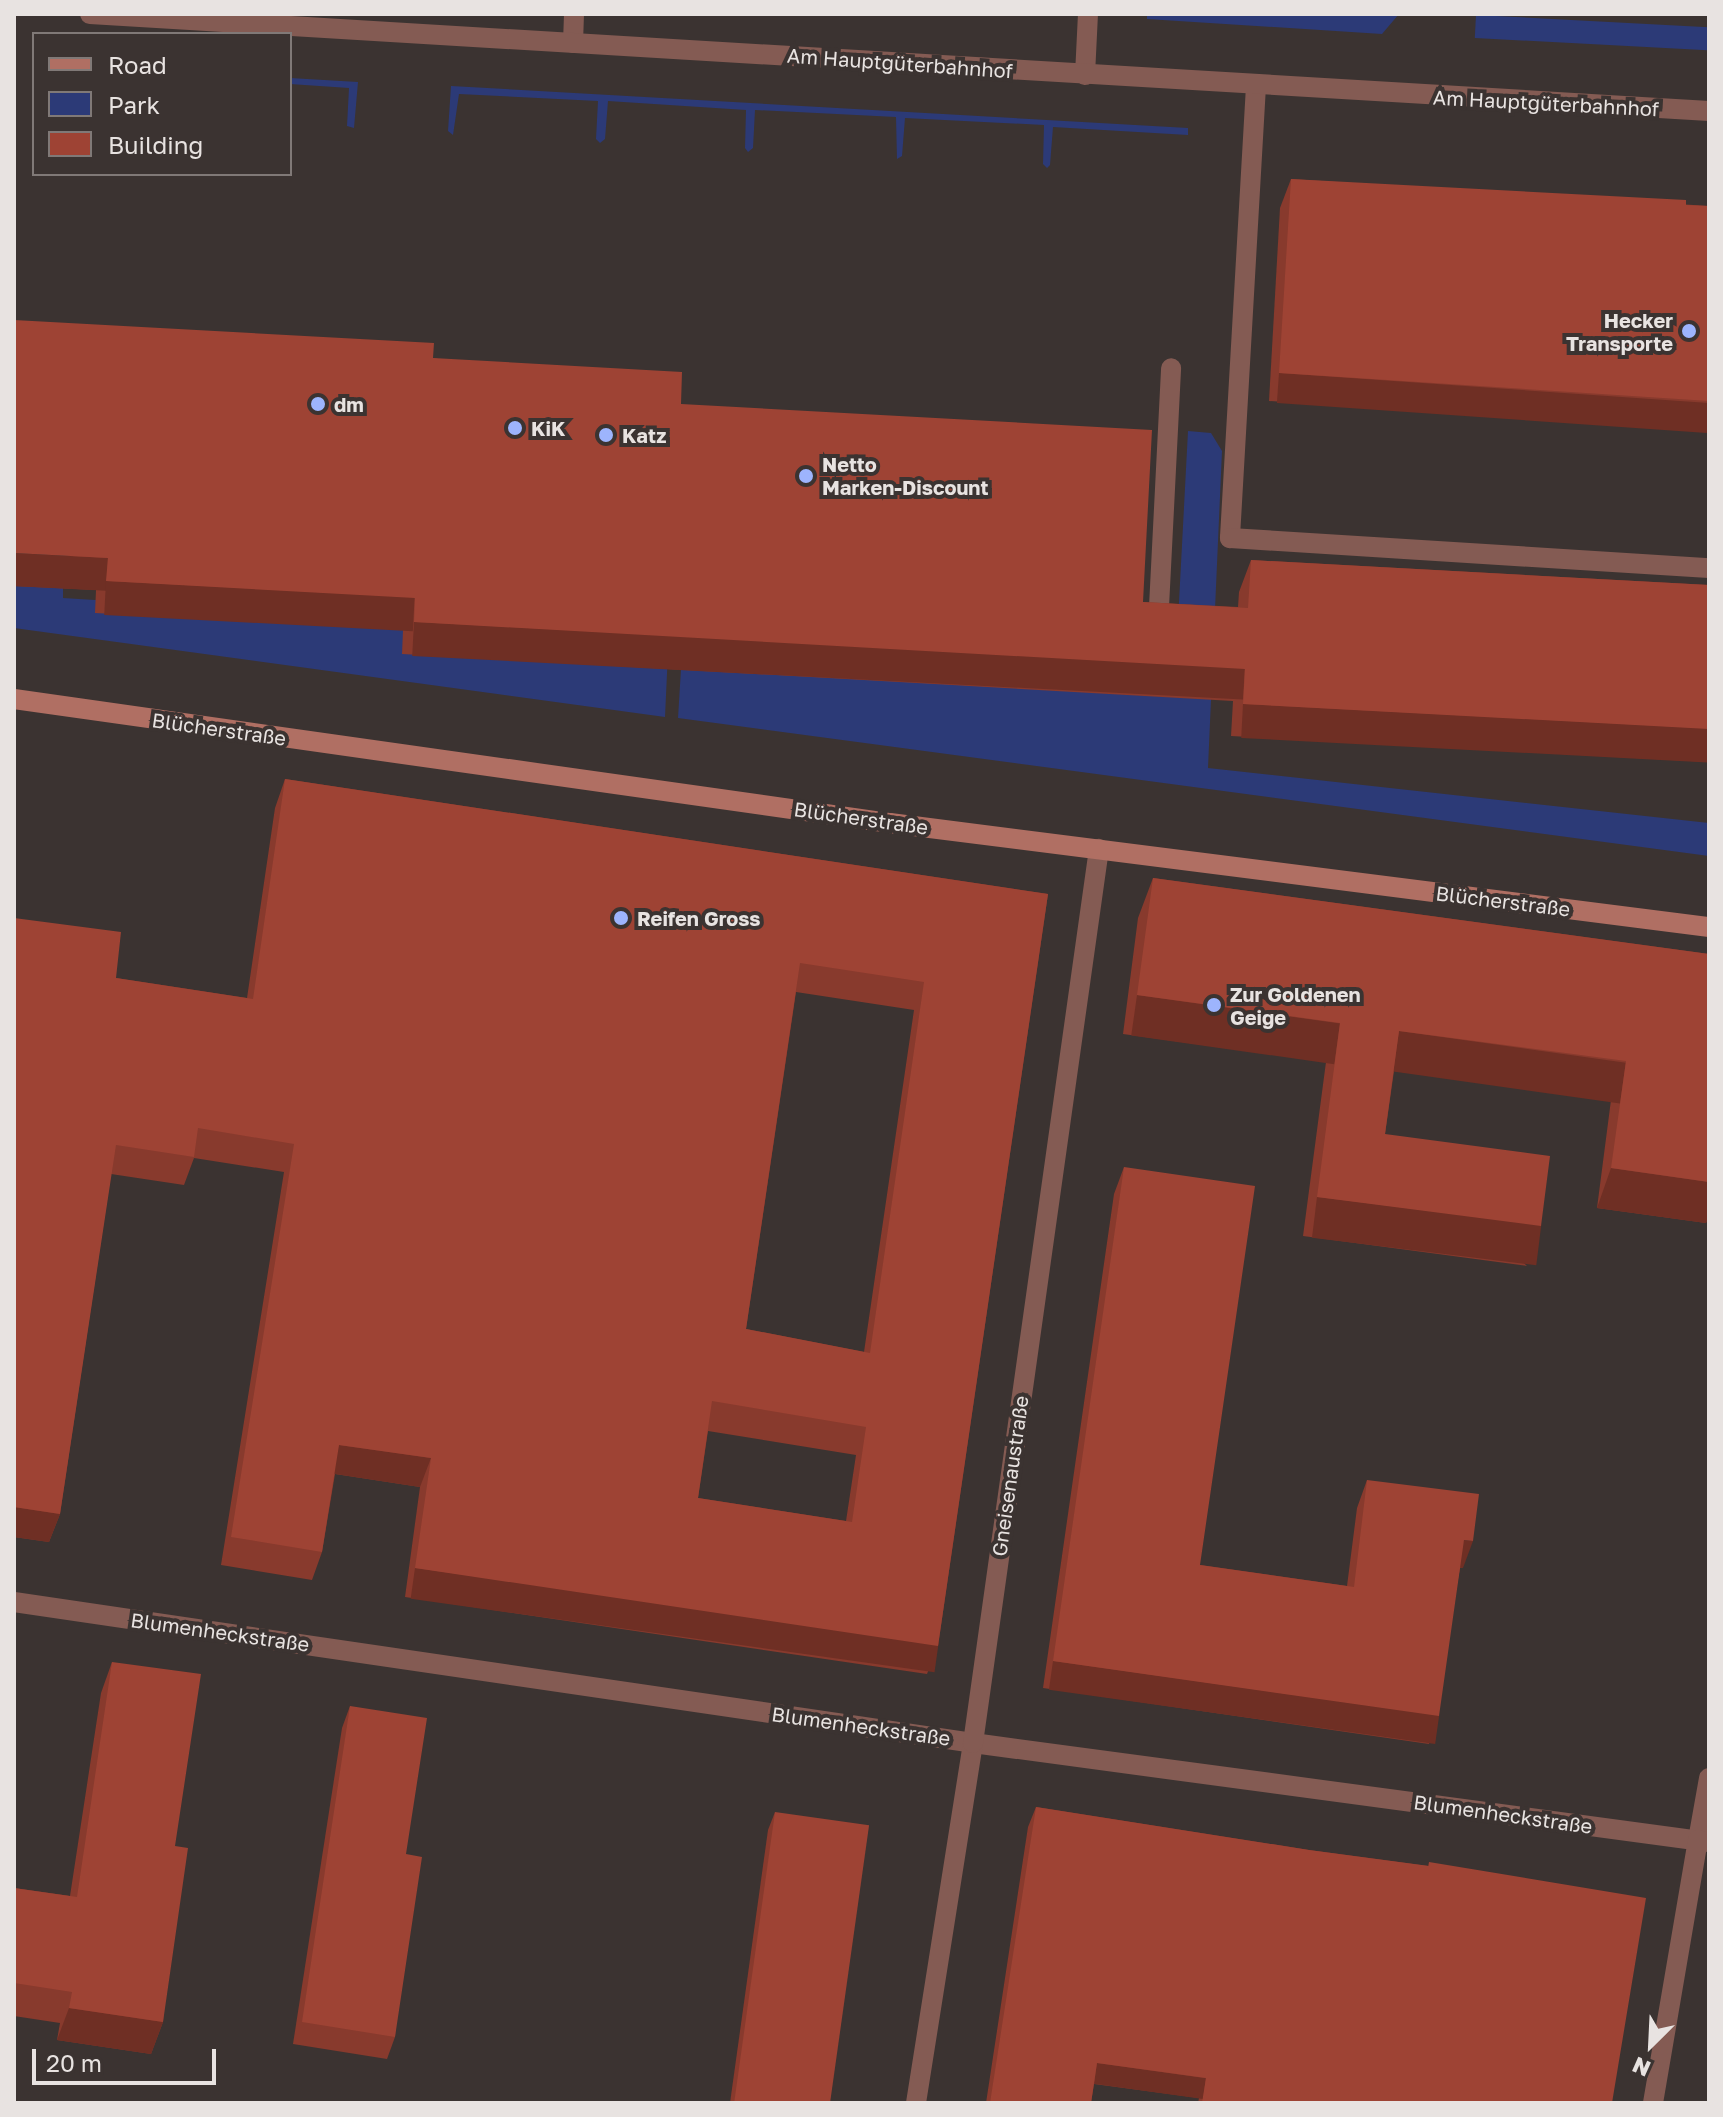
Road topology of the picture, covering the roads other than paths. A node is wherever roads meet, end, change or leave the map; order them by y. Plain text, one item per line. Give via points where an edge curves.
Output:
1 (90, 14) edge
2 (574, 14) edge
3 (1088, 14) edge
4 (573, 43) junction
5 (1085, 75) junction
6 (1256, 86) junction
7 (1709, 111) edge
8 (1171, 368) dead end
9 (1709, 568) edge
10 (1159, 607) edge
11 (14, 699) edge
12 (1099, 849) junction
13 (1709, 927) edge
14 (14, 1602) edge
15 (973, 1743) junction
16 (1709, 1778) edge
17 (1704, 1841) edge
18 (916, 2103) edge
19 (1653, 2103) edge

1 - 4 street, Am Hauptgüterbahnhof
2 - 4 street
3 - 5 street
4 - 5 street, Am Hauptgüterbahnhof
5 - 6 street, Am Hauptgüterbahnhof
6 - 7 street, Am Hauptgüterbahnhof
6 - 9 street via 1230,538
8 - 10 street
11 - 12 main road, Blücherstraße
12 - 13 main road, Blücherstraße
12 - 15 street, Gneisenaustraße
14 - 15 street, Blumenheckstraße
15 - 17 street, Blumenheckstraße
15 - 18 street, Gneisenaustraße
16 - 17 street
17 - 19 street

